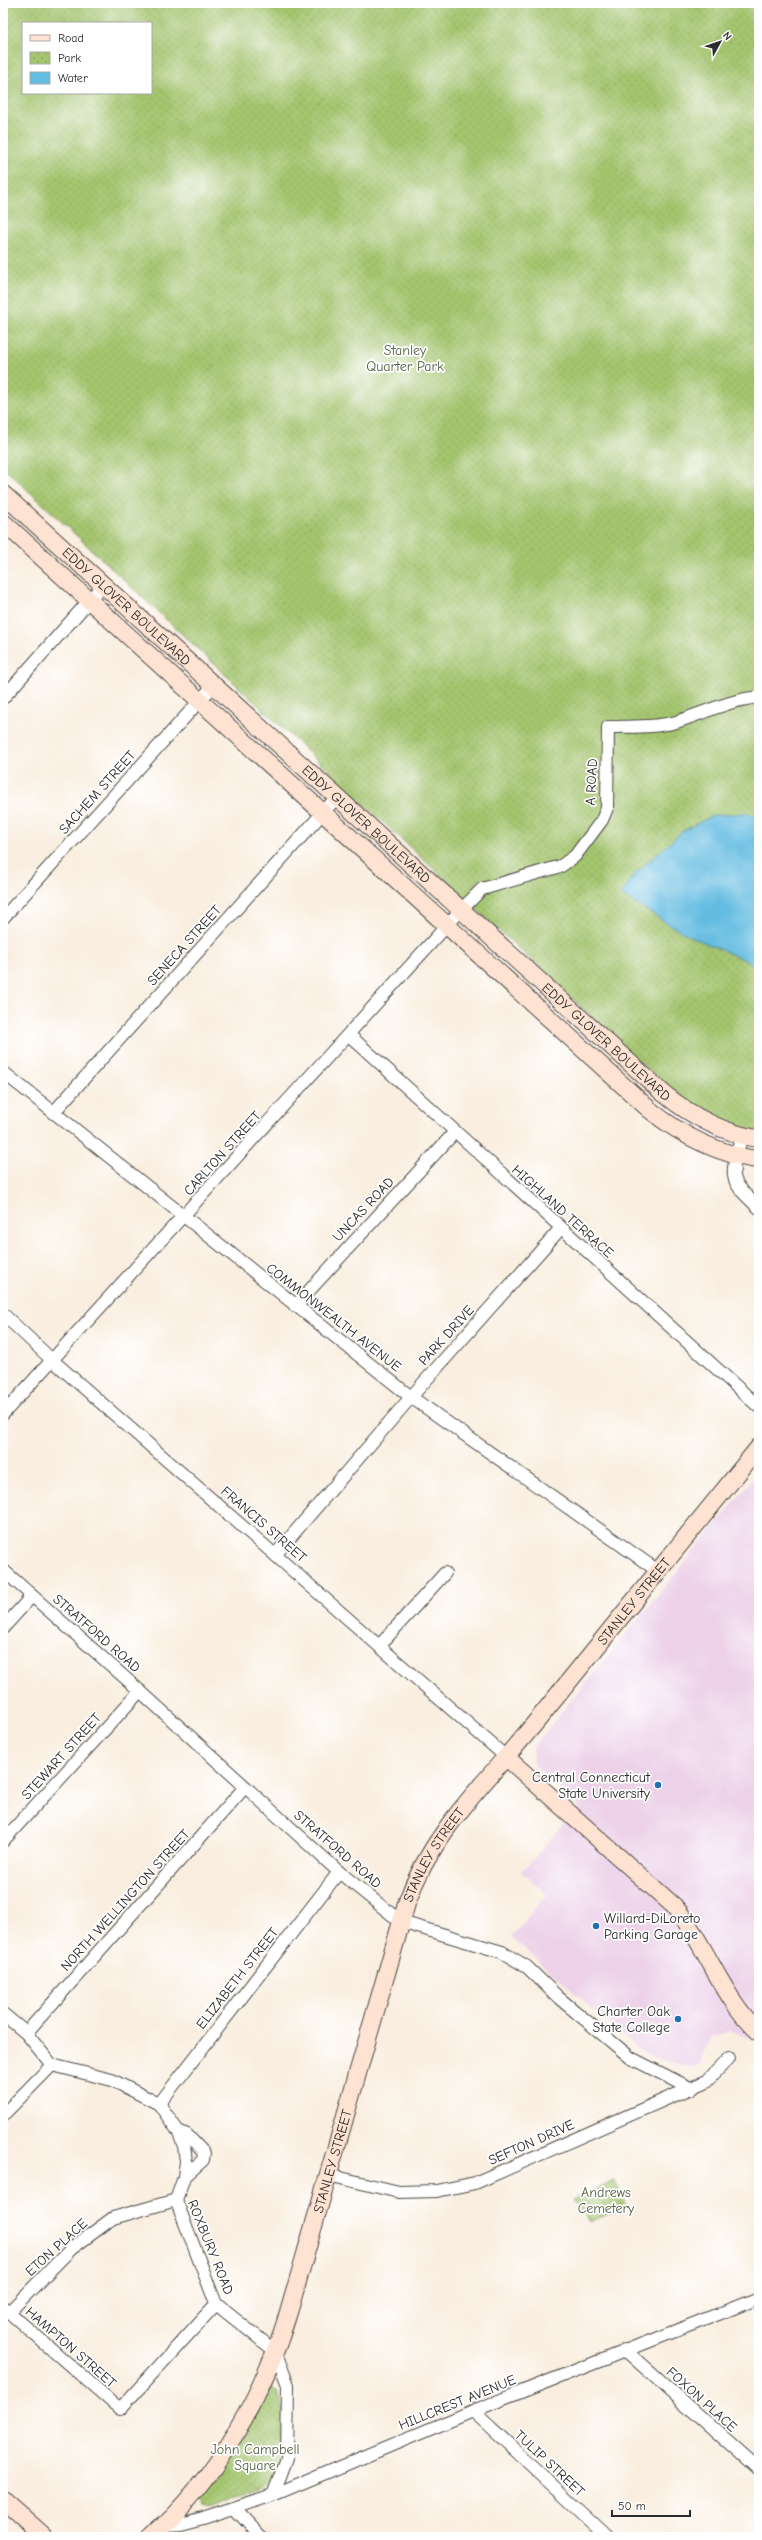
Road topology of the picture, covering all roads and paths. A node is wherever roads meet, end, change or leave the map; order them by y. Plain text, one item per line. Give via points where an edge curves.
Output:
1 (3, 494) edge
2 (3, 522) edge
3 (103, 585) junction
4 (89, 600) junction
5 (214, 685) junction
6 (759, 697) edge
7 (3, 698) edge
8 (200, 701) junction
9 (337, 797) junction
10 (323, 813) junction
11 (461, 910) junction
12 (3, 918) edge
13 (447, 926) junction
14 (349, 1035) junction
15 (600, 1036) junction
16 (586, 1052) junction
17 (3, 1072) edge
18 (53, 1113) junction
19 (454, 1132) junction
20 (742, 1135) junction
21 (759, 1139) edge
22 (737, 1155) junction
23 (759, 1160) edge
24 (759, 1208) edge
25 (183, 1217) junction
26 (561, 1228) junction
27 (294, 1306) junction
28 (3, 1314) edge
29 (52, 1359) junction
30 (411, 1397) junction
31 (759, 1407) edge
32 (3, 1414) edge
33 (759, 1447) edge
34 (276, 1554) junction
35 (3, 1570) edge
36 (658, 1571) junction
37 (445, 1573) dead end
38 (32, 1596) junction
39 (3, 1628) edge
40 (380, 1645) junction
41 (140, 1691) junction
42 (506, 1757) junction
43 (245, 1787) junction
44 (3, 1841) edge
45 (339, 1872) junction
46 (401, 1922) junction
47 (3, 2014) edge
48 (759, 2032) edge
49 (26, 2034) junction
50 (729, 2058) dead end
51 (52, 2065) junction
52 (692, 2089) junction
53 (159, 2104) junction
54 (3, 2115) edge
55 (178, 2131) junction
56 (328, 2175) junction
57 (184, 2177) junction
58 (176, 2200) junction
59 (759, 2298) edge
60 (216, 2304) junction
61 (6, 2309) edge
62 (625, 2350) junction
63 (275, 2351) junction
64 (473, 2411) junction
65 (759, 2470) edge
66 (273, 2495) junction
67 (3, 2500) edge
68 (235, 2509) junction
69 (165, 2525) junction
70 (45, 2537) edge
71 (151, 2537) edge
72 (261, 2537) edge
73 (608, 2537) edge

1 - 3 street, EDDY GLOVER BOULEVARD
2 - 4 street, EDDY GLOVER BOULEVARD
3 - 4 street
3 - 5 street, EDDY GLOVER BOULEVARD
4 - 7 street
4 - 8 street, EDDY GLOVER BOULEVARD
5 - 8 street, SACHEM STREET
5 - 9 street, EDDY GLOVER BOULEVARD
6 - 11 street, A ROAD via 741,699 675,722 649,726 608,727 606,808 583,847 561,866 482,889
8 - 10 street, EDDY GLOVER BOULEVARD
8 - 12 street, SACHEM STREET
9 - 10 street, SENECA STREET
9 - 11 street, EDDY GLOVER BOULEVARD
10 - 13 street, EDDY GLOVER BOULEVARD
10 - 18 street, SENECA STREET
11 - 13 street, CARLTON STREET
11 - 15 street, EDDY GLOVER BOULEVARD
13 - 14 street, CARLTON STREET
13 - 16 street, EDDY GLOVER BOULEVARD
14 - 19 street, HIGHLAND TERRACE
14 - 25 street, CARLTON STREET
15 - 16 street
15 - 20 street, EDDY GLOVER BOULEVARD via 682,1108 711,1124
16 - 22 street, EDDY GLOVER BOULEVARD via 668,1124 700,1142
17 - 18 street, COMMONWEALTH AVENUE
18 - 25 street, COMMONWEALTH AVENUE
19 - 26 street, HIGHLAND TERRACE
19 - 27 street, UNCAS ROAD
20 - 21 street, EDDY GLOVER BOULEVARD
20 - 22 street
22 - 23 street, EDDY GLOVER BOULEVARD
22 - 24 street via 733,1180 738,1189
25 - 27 street, COMMONWEALTH AVENUE
25 - 29 street, CARLTON STREET
26 - 30 street, PARK DRIVE
26 - 31 street, HIGHLAND TERRACE
27 - 30 street, COMMONWEALTH AVENUE
28 - 29 street, FRANCIS STREET
29 - 32 street, CARLTON STREET
29 - 34 street, FRANCIS STREET
30 - 34 street, PARK DRIVE
30 - 36 street, COMMONWEALTH AVENUE
33 - 36 street, STANLEY STREET
34 - 40 street, FRANCIS STREET
35 - 38 street, STRATFORD ROAD
36 - 42 street, STANLEY STREET
37 - 40 street
38 - 39 street
38 - 41 street, STRATFORD ROAD
40 - 42 street, FRANCIS STREET
41 - 43 street, STRATFORD ROAD
41 - 44 street, STEWART STREET
42 - 46 street, STANLEY STREET via 430,1851 412,1888
42 - 48 street via 674,1906 687,1923 733,2001
43 - 45 street, STRATFORD ROAD
43 - 49 street, NORTH WELLINGTON STREET
45 - 46 street, STRATFORD ROAD
45 - 53 street, ELIZABETH STREET
46 - 52 street, STRATFORD ROAD via 502,1952 527,1967 559,1998 631,2058
46 - 56 street, STANLEY STREET
47 - 49 street
49 - 51 street
50 - 52 street, SEFTON DRIVE via 707,2081
51 - 53 street, ROXBURY ROAD via 112,2080
51 - 54 street
52 - 56 street, SEFTON DRIVE via 475,2183 437,2191 399,2192
53 - 55 street, ROXBURY ROAD
55 - 57 street, ROXBURY ROAD via 186,2161
55 - 57 street, ROXBURY ROAD via 187,2135 204,2153 203,2160
56 - 63 street, STANLEY STREET
57 - 58 street, ROXBURY ROAD
58 - 60 street, ROXBURY ROAD
58 - 61 street, ETON PLACE via 113,2218 71,2249
59 - 62 street, HILLCREST AVENUE
60 - 61 street, HAMPTON STREET via 120,2409
60 - 63 street, ROXBURY ROAD
62 - 64 street, HILLCREST AVENUE
62 - 65 street, FOXON PLACE
63 - 66 street via 288,2385 288,2458
63 - 69 street, STANLEY STREET via 259,2389 227,2444 189,2498
64 - 66 street, HILLCREST AVENUE
64 - 73 street, TULIP STREET
66 - 68 street, HILLCREST AVENUE
67 - 70 street
68 - 69 street, HILLCREST AVENUE via 180,2524
68 - 72 street
69 - 71 street, STANLEY STREET

